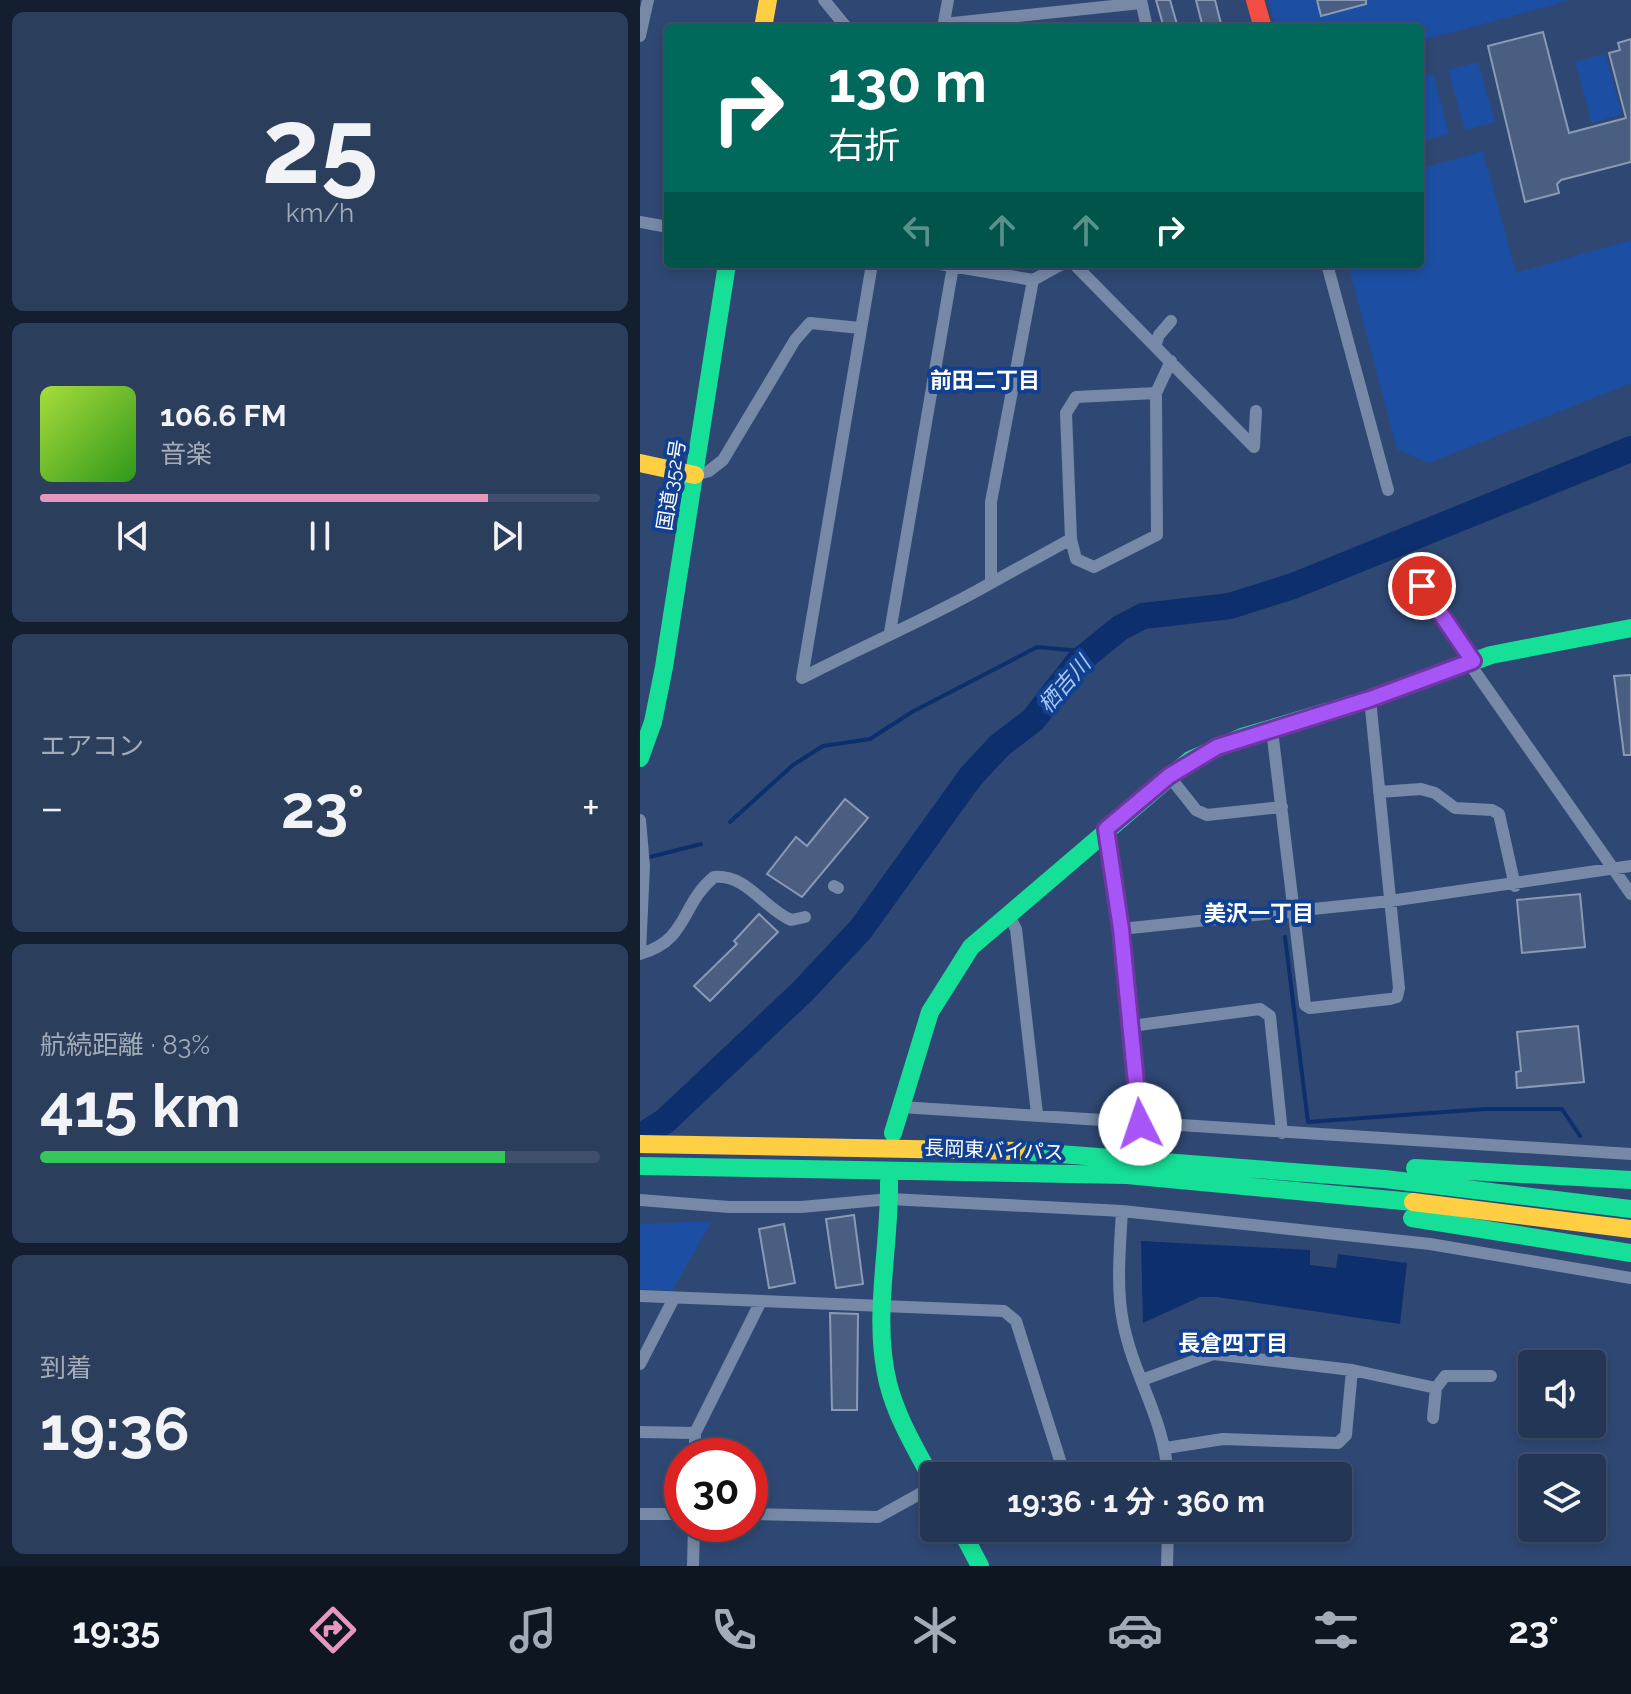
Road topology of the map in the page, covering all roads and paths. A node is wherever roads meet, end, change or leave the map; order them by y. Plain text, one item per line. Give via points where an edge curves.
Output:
1 (648, 0) edge
2 (768, 0) edge
3 (824, 0) edge
4 (948, 0) edge
5 (1255, 0) edge
6 (1141, 1) edge
7 (764, 24) edge
8 (844, 24) edge
9 (943, 24) edge
10 (959, 24) edge
11 (1146, 24) edge
12 (1262, 24) edge
13 (640, 36) edge
14 (640, 222) edge
15 (664, 226) edge
16 (726, 268) edge
17 (871, 268) edge
18 (946, 268) edge
19 (963, 268) edge
20 (1055, 268) edge
21 (1078, 268) edge
22 (1328, 268) edge
23 (1033, 280) junction
24 (1171, 321) dead end
25 (860, 328) junction
26 (1155, 346) junction
27 (1171, 361) junction
28 (1156, 393) junction
29 (1256, 411) dead end
30 (640, 463) edge
31 (695, 475) junction
32 (1388, 490) dead end
33 (1071, 539) junction
34 (991, 583) junction
35 (1422, 586) dead end
36 (1631, 628) edge
37 (890, 632) junction
38 (1471, 662) junction
39 (1370, 699) junction
40 (1272, 730) junction
41 (640, 758) edge
42 (1169, 776) junction
43 (1379, 792) junction
44 (1282, 807) junction
45 (640, 820) edge
46 (1106, 829) junction
47 (1631, 866) edge
48 (1614, 869) junction
49 (1515, 886) junction
50 (1631, 894) edge
51 (1390, 901) junction
52 (1292, 911) junction
53 (1009, 916) junction
54 (805, 917) dead end
55 (1121, 929) junction
56 (640, 953) edge
57 (1131, 1026) junction
58 (901, 1107) junction
59 (1037, 1114) junction
60 (1140, 1124) junction
61 (893, 1133) dead end
62 (1282, 1133) junction
63 (640, 1144) edge
64 (1631, 1154) edge
65 (640, 1166) edge
66 (1277, 1169) junction
67 (1028, 1173) junction
68 (1631, 1180) edge
69 (889, 1190) junction
70 (640, 1200) edge
71 (1631, 1209) edge
72 (1122, 1211) junction
73 (1631, 1229) edge
74 (1631, 1253) edge
75 (1631, 1278) edge
76 (640, 1296) edge
77 (674, 1298) junction
78 (761, 1301) junction
79 (885, 1305) junction
80 (640, 1364) edge
81 (1352, 1370) junction
82 (1491, 1376) dead end
83 (1142, 1380) junction
84 (1436, 1388) junction
85 (1433, 1418) dead end
86 (640, 1432) edge
87 (695, 1433) junction
88 (695, 1438) edge
89 (1166, 1448) junction
90 (924, 1462) edge
91 (1060, 1462) edge
92 (1167, 1462) edge
93 (920, 1492) edge
94 (640, 1514) edge
95 (664, 1514) edge
96 (768, 1514) edge
97 (694, 1542) edge
98 (967, 1542) edge
99 (1168, 1542) edge
100 (693, 1566) edge
101 (980, 1566) edge
102 (1167, 1566) edge

1 - 13 street
2 - 7 main road
3 - 8 street
4 - 9 street
5 - 12 main road
6 - 10 street
6 - 11 street
14 - 15 street
16 - 31 main road, 国道352号
17 - 25 street
18 - 37 street
19 - 23 street
20 - 23 street
21 - 26 street
22 - 32 street
23 - 34 street via 991,502
24 - 26 street
25 - 31 street via 810,323 723,460
25 - 37 street via 802,678
26 - 27 street
27 - 28 street
27 - 29 street via 1254,447
28 - 33 street via 1076,397 1070,404 1066,413
28 - 33 street via 1157,535 1094,567 1076,559
30 - 31 main road
31 - 41 main road, 国道352号 via 664,667
33 - 34 street
34 - 37 street via 934,616
35 - 38 street
36 - 38 main road
38 - 39 main road
38 - 48 street
39 - 40 main road
39 - 43 street
40 - 42 main road via 1217,747
40 - 44 street
42 - 44 street via 1196,810 1207,815
42 - 46 main road
43 - 49 street via 1421,789 1455,808 1499,814
43 - 51 street
44 - 52 street
45 - 56 street
46 - 53 main road
46 - 55 street
47 - 48 street
48 - 49 street
48 - 50 street
49 - 51 street
51 - 52 street
51 - 52 street via 1397,997 1310,1008 1302,998
52 - 55 street
53 - 58 main road via 950,971 916,1044
53 - 59 street via 1016,929
54 - 56 street via 791,920 740,881 714,877 669,943
55 - 57 street
57 - 60 street
57 - 62 street via 1260,1009 1270,1016
58 - 59 street
58 - 61 main road
59 - 60 street
60 - 62 street
62 - 64 street
63 - 66 main road, 長岡東バイパス via 927,1148
65 - 67 main road, 長岡東バイパス
66 - 68 main road via 1496,1170
66 - 71 main road, 長岡東バイパス
67 - 73 main road, 長岡東バイパス via 1127,1175
67 - 74 main road via 1354,1209
69 - 70 street via 801,1207
69 - 72 street
69 - 79 main road
72 - 75 street via 1430,1244
72 - 83 street via 1123,1320
76 - 77 street
77 - 78 street
77 - 80 street
78 - 79 street
78 - 87 street
79 - 90 main road via 882,1348 888,1383
79 - 91 street via 1011,1315
81 - 83 street via 1213,1354
81 - 84 street
81 - 89 street via 1346,1435 1338,1443 1223,1439
82 - 84 street via 1445,1376
83 - 89 street
84 - 85 street
86 - 87 street
87 - 88 street
89 - 92 street
93 - 96 street via 878,1517
94 - 95 street
97 - 100 street
98 - 101 main road
99 - 102 street

